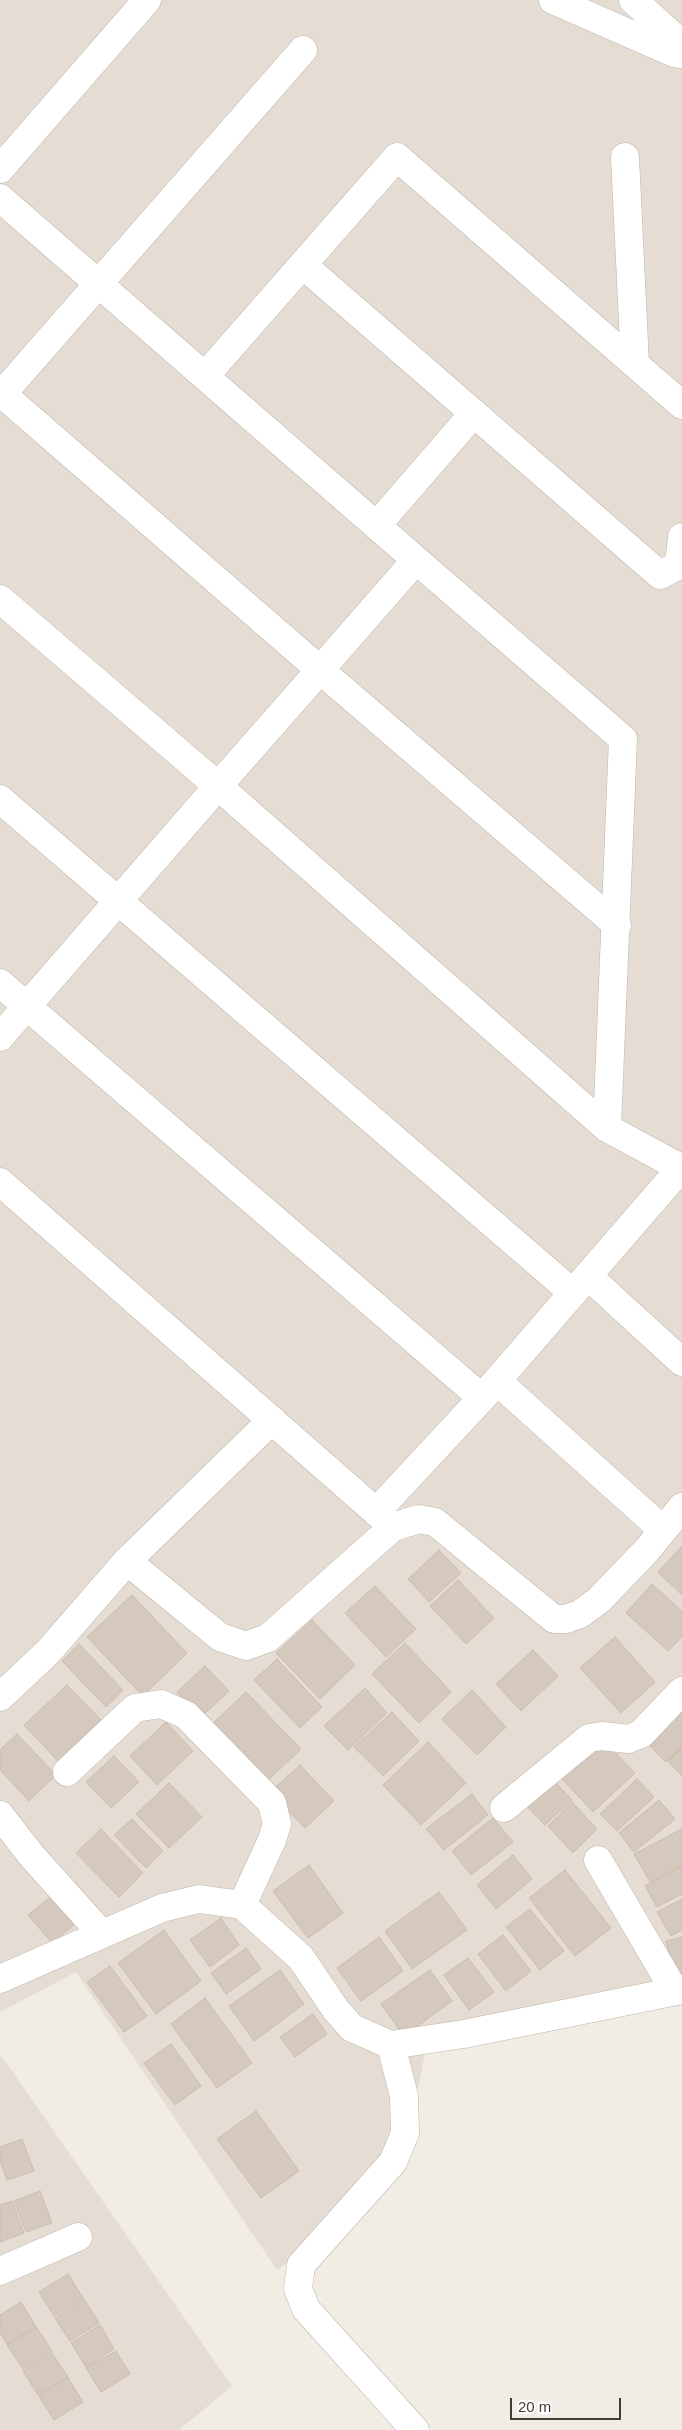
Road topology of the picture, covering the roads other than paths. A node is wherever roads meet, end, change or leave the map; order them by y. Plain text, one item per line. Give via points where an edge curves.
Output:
1 (147, 0) edge
2 (553, 0) edge
3 (632, 0) edge
4 (682, 44) edge
5 (303, 50) dead end
6 (682, 54) edge
7 (625, 158) dead end
8 (0, 168) edge
9 (0, 198) edge
10 (303, 265) junction
11 (98, 284) junction
12 (635, 364) junction
13 (205, 376) junction
14 (1, 393) edge
15 (682, 405) edge
16 (474, 413) junction
17 (377, 525) junction
18 (682, 537) edge
19 (416, 560) junction
20 (0, 599) edge
21 (320, 670) junction
22 (218, 786) junction
23 (0, 799) edge
24 (117, 901) junction
25 (617, 925) junction
26 (0, 983) edge
27 (27, 1006) junction
28 (0, 1037) edge
29 (607, 1128) junction
30 (682, 1168) edge
31 (0, 1182) edge
32 (580, 1284) junction
33 (682, 1362) edge
34 (489, 1390) junction
35 (272, 1420) junction
36 (676, 1516) edge
37 (385, 1519) junction
38 (127, 1560) junction
39 (681, 1695) edge
40 (0, 1697) edge
41 (66, 1772) dead end
42 (504, 1808) dead end
43 (0, 1815) edge
44 (598, 1860) dead end
45 (242, 1905) junction
46 (102, 1933) junction
47 (0, 1979) edge
48 (678, 1990) edge
49 (391, 2045) junction
50 (78, 2237) dead end
51 (0, 2271) edge
52 (415, 2430) edge

1 - 8 street
2 - 6 street
3 - 4 street
5 - 11 street
7 - 12 street
9 - 11 street
10 - 12 street via 397,158
10 - 13 street
10 - 16 street
11 - 13 street
11 - 14 street
12 - 15 street
13 - 17 street
14 - 21 street
16 - 17 street
16 - 18 street via 660,575 680,564
17 - 19 street
19 - 21 street
19 - 25 street via 623,739
20 - 22 street
21 - 22 street
21 - 25 street
22 - 24 street
22 - 29 street
23 - 24 street
24 - 27 street
24 - 32 street
25 - 29 street
26 - 27 street
27 - 28 street
27 - 34 street
29 - 30 street
30 - 32 street
31 - 35 street
32 - 33 street
32 - 34 street
34 - 36 street
34 - 37 street
35 - 37 street
35 - 38 street
36 - 37 street via 600,1600 566,1619 554,1619 435,1522
37 - 38 street via 268,1638 246,1646 220,1637
38 - 40 street via 48,1652
39 - 42 street via 641,1734 628,1739 589,1738
41 - 45 street via 135,1708 161,1704 186,1715 272,1803 277,1824
43 - 46 street via 31,1855
44 - 48 street
45 - 46 street via 199,1899 162,1908
45 - 49 street via 300,1958 352,2028
46 - 47 street
48 - 49 street via 464,2034
49 - 52 street via 404,2096 405,2134 393,2162 301,2265 298,2288 306,2309
50 - 51 street

